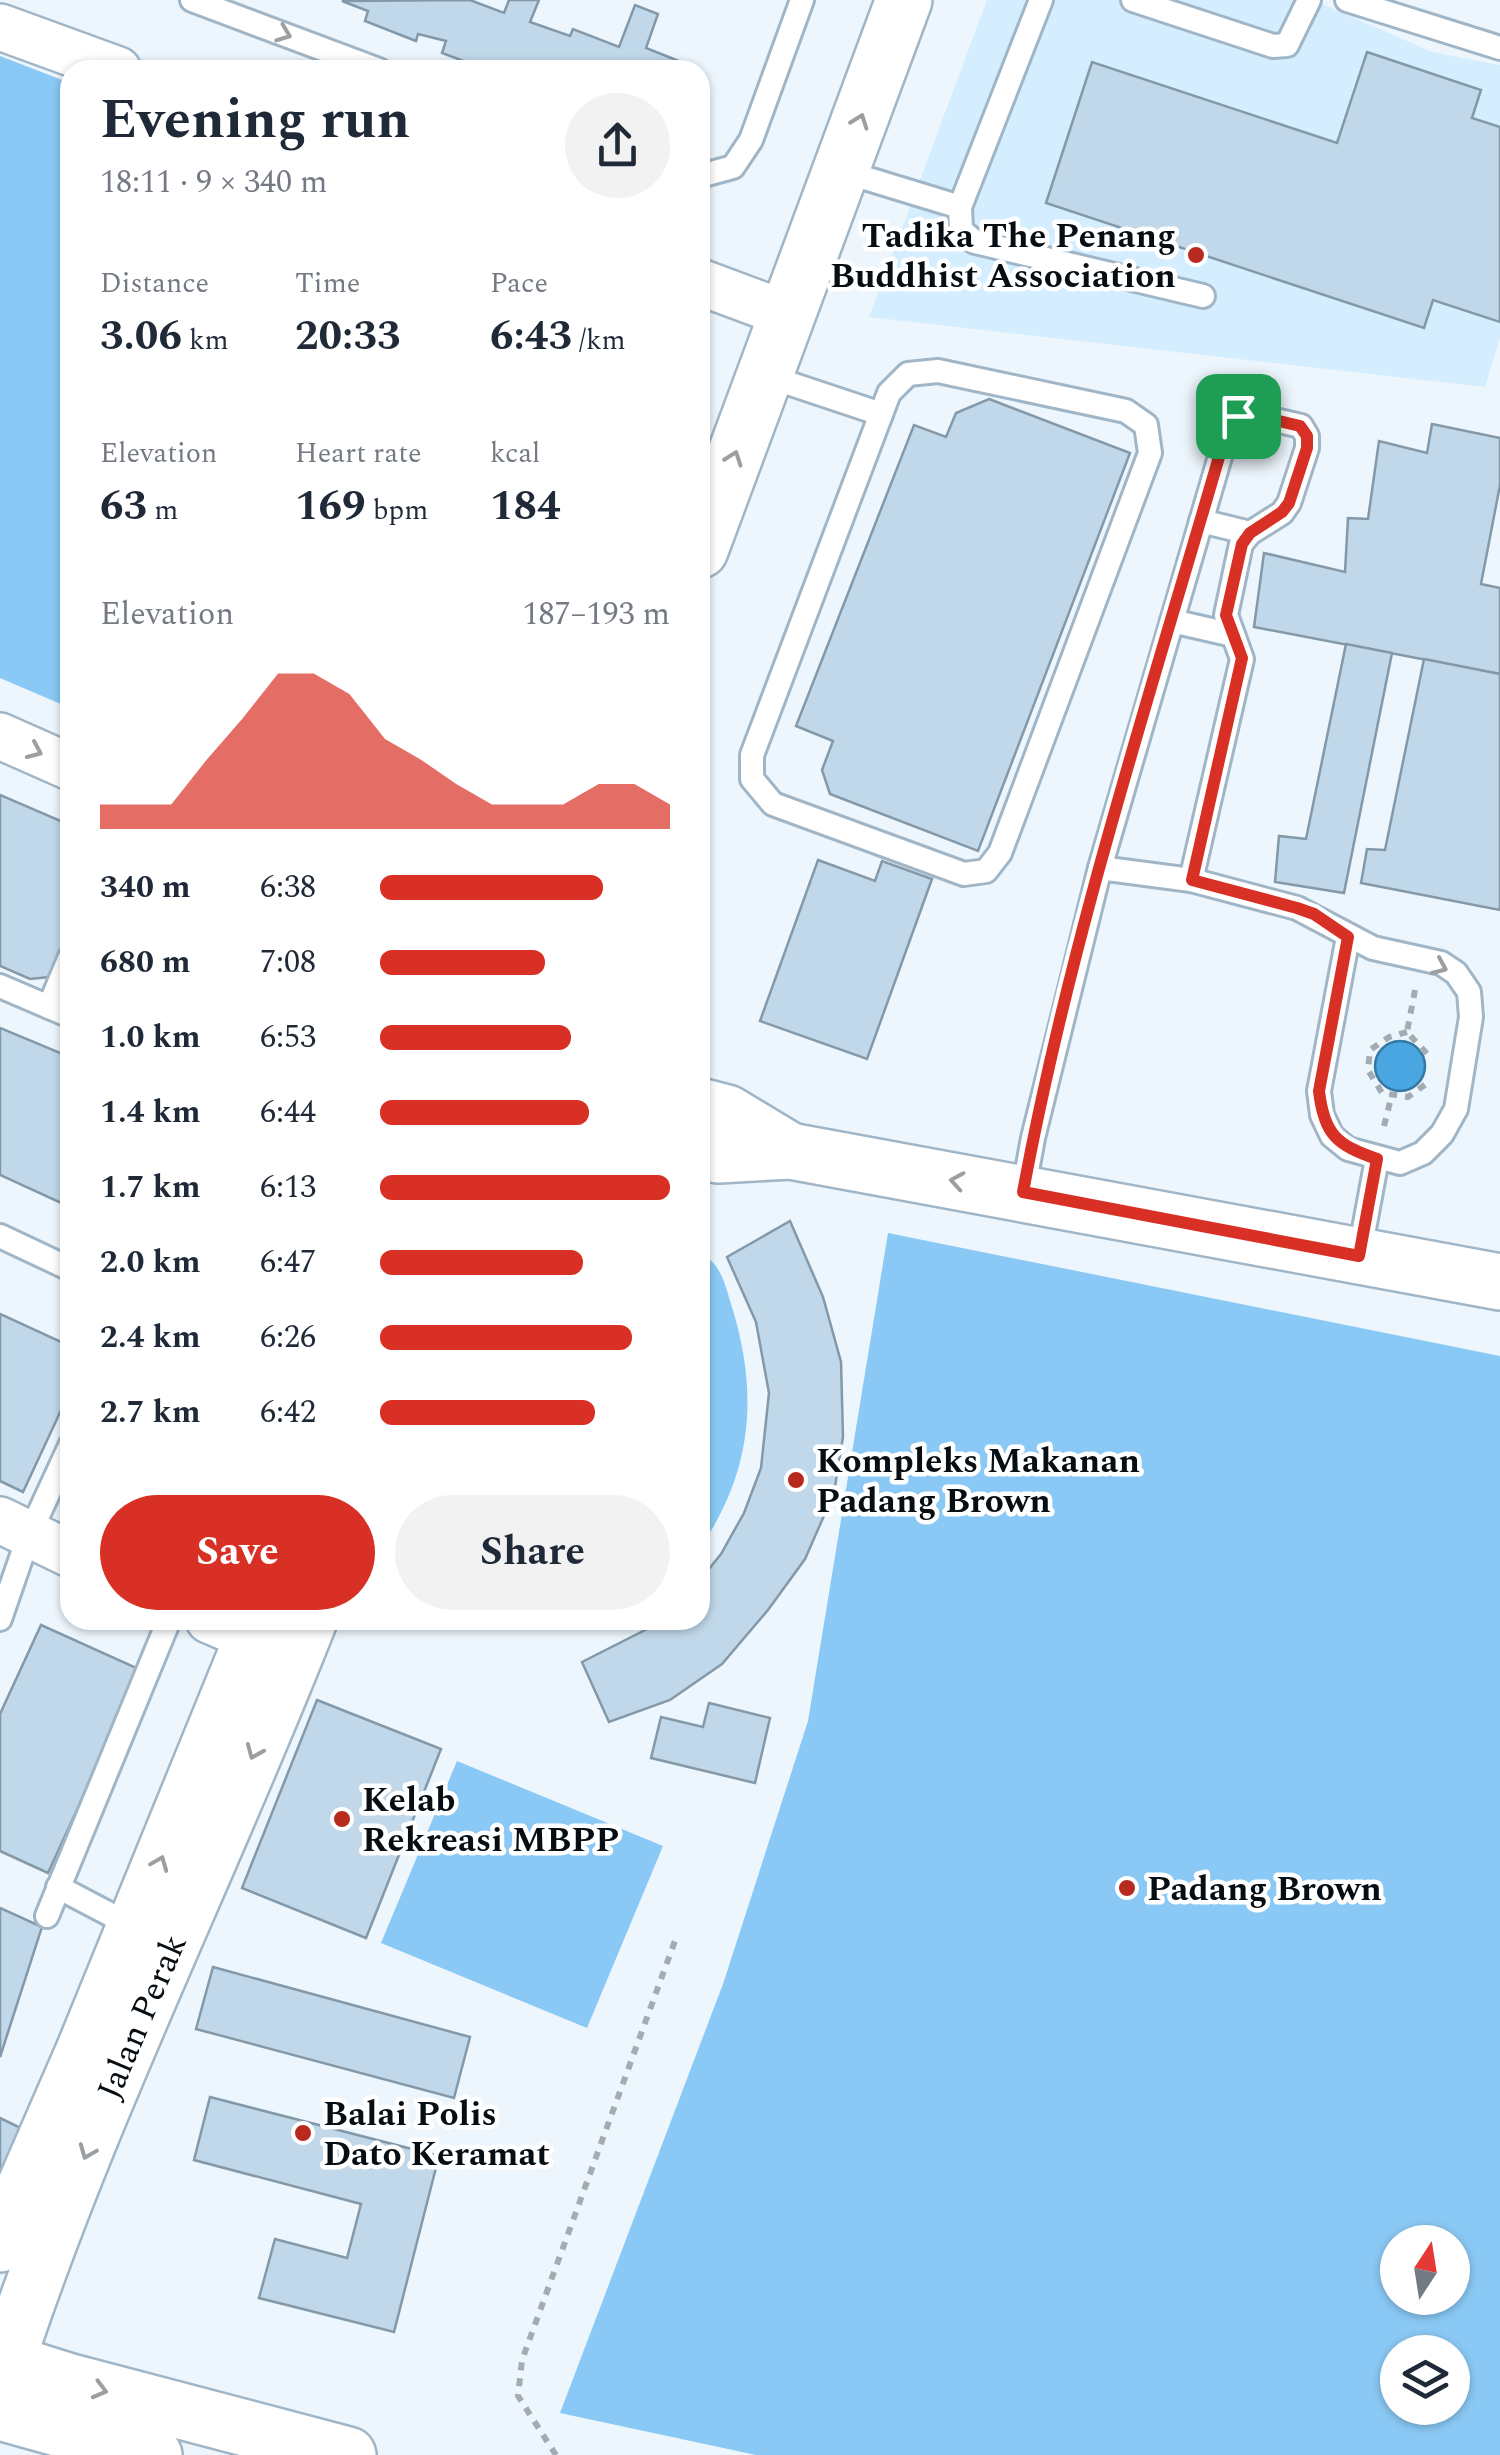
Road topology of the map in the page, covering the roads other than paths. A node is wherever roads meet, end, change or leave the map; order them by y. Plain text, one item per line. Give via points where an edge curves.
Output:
1 (192, 0) edge
2 (802, 0) edge
3 (904, 0) edge
4 (1041, 0) edge
5 (1133, 0) edge
6 (1309, 0) edge
7 (1347, 0) edge
8 (0, 27) edge
9 (1500, 48) edge
10 (91, 60) edge
11 (353, 60) edge
12 (842, 171) junction
13 (710, 173) edge
14 (960, 208) junction
15 (710, 286) edge
16 (1203, 296) dead end
17 (786, 314) junction
18 (764, 375) junction
19 (881, 414) junction
20 (1201, 521) junction
21 (710, 523) edge
22 (1250, 533) junction
23 (1172, 621) junction
24 (1233, 635) junction
25 (0, 736) edge
26 (60, 763) edge
27 (1100, 868) junction
28 (1192, 880) junction
29 (1348, 937) junction
30 (0, 986) edge
31 (60, 1012) edge
32 (710, 1109) edge
33 (790, 1151) junction
34 (710, 1154) edge
35 (1377, 1159) junction
36 (1023, 1192) junction
37 (0, 1236) edge
38 (1359, 1256) junction
39 (60, 1264) edge
40 (1500, 1282) edge
41 (60, 1461) edge
42 (15, 1527) edge
43 (60, 1549) edge
44 (0, 1620) edge
45 (165, 1630) edge
46 (265, 1631) edge
47 (58, 1887) junction
48 (47, 1916) dead end
49 (134, 1927) junction
50 (0, 2244) edge
51 (2, 2379) edge
52 (154, 2455) edge
53 (348, 2455) edge

1 -> 11 lane
2 - 13 lane via 751,140 733,167
12 -> 3 main road
4 - 14 lane
5 - 6 lane via 1273,46 1286,45
7 - 9 lane
8 - 10 street
12 - 14 lane
12 - 17 main road
14 - 16 lane via 961,230 975,242
15 - 17 street
17 - 18 main road
18 - 19 lane
21 -> 18 main road
19 - 19 lane via 889,393 908,374 938,370 1126,411 1146,425 1150,454 1000,854 986,871 964,874 773,804 752,779 752,755
20 - 22 lane
20 - 22 lane via 1228,426 1238,416 1300,426 1307,448 1289,503
20 - 23 lane
22 - 24 lane via 1226,615
23 - 24 lane
23 - 27 lane
24 - 28 lane via 1242,658
25 -> 26 street
27 - 28 lane
27 - 36 lane
28 - 29 lane via 1314,914
29 - 35 lane via 1319,1091 1322,1115 1348,1149
29 -> 35 lane via 1441,964 1470,992 1456,1110 1423,1153 1400,1162
30 - 31 lane
32 - 33 main road
33 - 34 main road
36 -> 33 main road
35 - 38 lane
36 - 38 main road
37 - 39 lane
38 - 40 main road
41 - 42 lane
42 - 43 street
42 - 44 lane
45 - 47 lane
49 -> 46 main road, Jalan Perak
46 -> 51 main road, Jalan Perak via 123,2062
47 - 48 lane
47 - 49 lane
49 - 50 main road, Jalan Perak
51 - 52 main road
51 -> 53 main road

